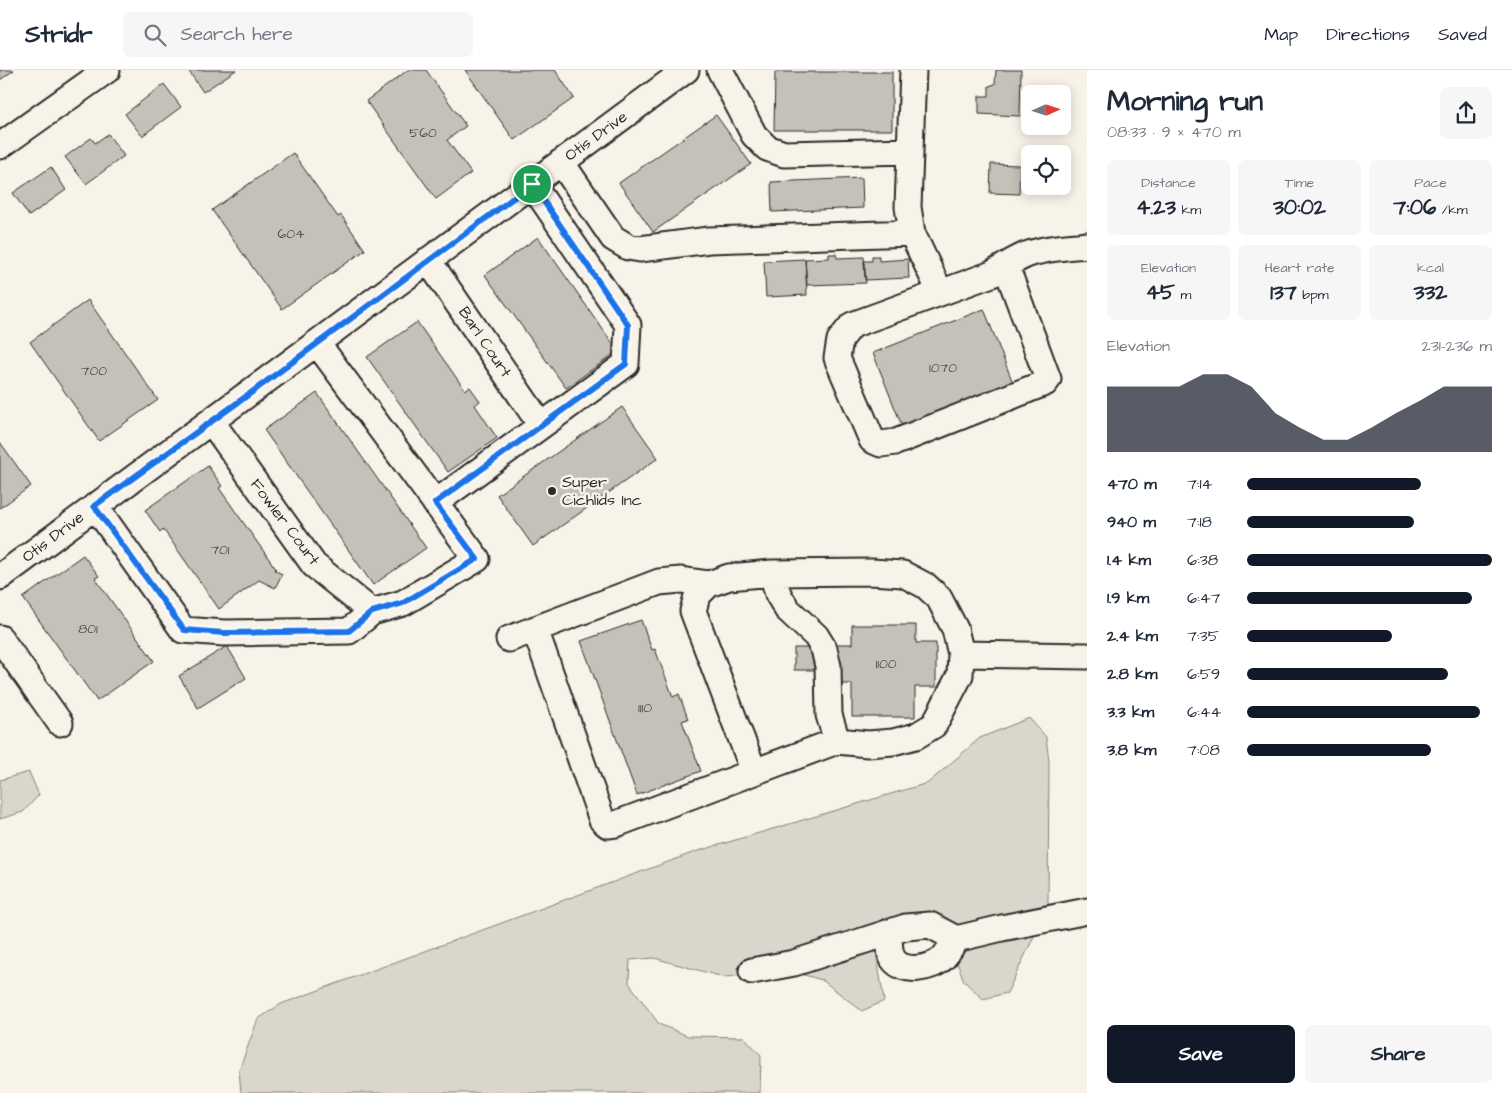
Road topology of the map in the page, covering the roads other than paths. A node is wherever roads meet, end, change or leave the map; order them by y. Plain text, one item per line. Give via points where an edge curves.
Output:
1 (107, 70) edge
2 (686, 70) edge
3 (720, 70) edge
4 (913, 70) edge
5 (0, 146) edge
6 (909, 151) junction
7 (561, 162) junction
8 (532, 184) junction
9 (912, 233) junction
10 (1087, 245) edge
11 (428, 260) junction
12 (1006, 266) junction
13 (940, 292) junction
14 (317, 342) junction
15 (211, 422) junction
16 (541, 425) junction
17 (435, 503) junction
18 (94, 506) junction
19 (772, 574) junction
20 (0, 577) edge
21 (709, 584) junction
22 (372, 612) junction
23 (535, 629) junction
24 (0, 638) edge
25 (510, 639) dead end
26 (961, 654) junction
27 (1087, 656) edge
28 (60, 723) dead end
29 (837, 741) junction
30 (754, 772) junction
31 (1087, 911) edge
32 (889, 932) junction
33 (956, 939) junction
34 (752, 971) dead end

1 - 5 street
2 - 7 street, Otis Drive
3 - 6 street via 754,135 767,148 784,154
4 - 6 street
6 - 9 street via 908,207
7 - 8 street, Otis Drive
7 - 9 street via 613,238 628,247 640,249 709,240
8 - 11 street, Otis Drive
8 - 16 street via 628,325 626,364
9 - 13 street
10 - 12 street via 1026,255
11 - 14 street, Otis Drive
11 - 16 street, Barl Court
12 - 13 street
12 - 13 street via 1048,379 1045,383 896,442 881,444 872,440 837,358 840,340 852,325
14 - 15 street, Otis Drive
14 - 17 street
15 - 18 street, Otis Drive
15 - 22 street, Fowler Court via 314,565
16 - 17 street
17 - 22 street via 477,559 403,603
18 - 20 street, Otis Drive
18 - 22 street via 184,630 224,633 349,631
19 - 21 street via 729,577
19 - 26 street via 903,574 926,586 939,598 955,630
19 - 29 street via 787,609 816,636 824,649 828,666 829,715
21 - 23 street via 681,580 660,582
21 - 30 street via 697,596 693,611
23 - 25 street
23 - 30 street via 602,820 608,825
24 - 28 street
26 - 27 street
26 - 29 street via 960,675 934,725 916,736 892,742
29 - 30 street
31 - 33 street
32 - 33 street via 930,925
32 - 33 street via 894,959 903,968 920,968 942,960
32 - 34 street via 794,962

